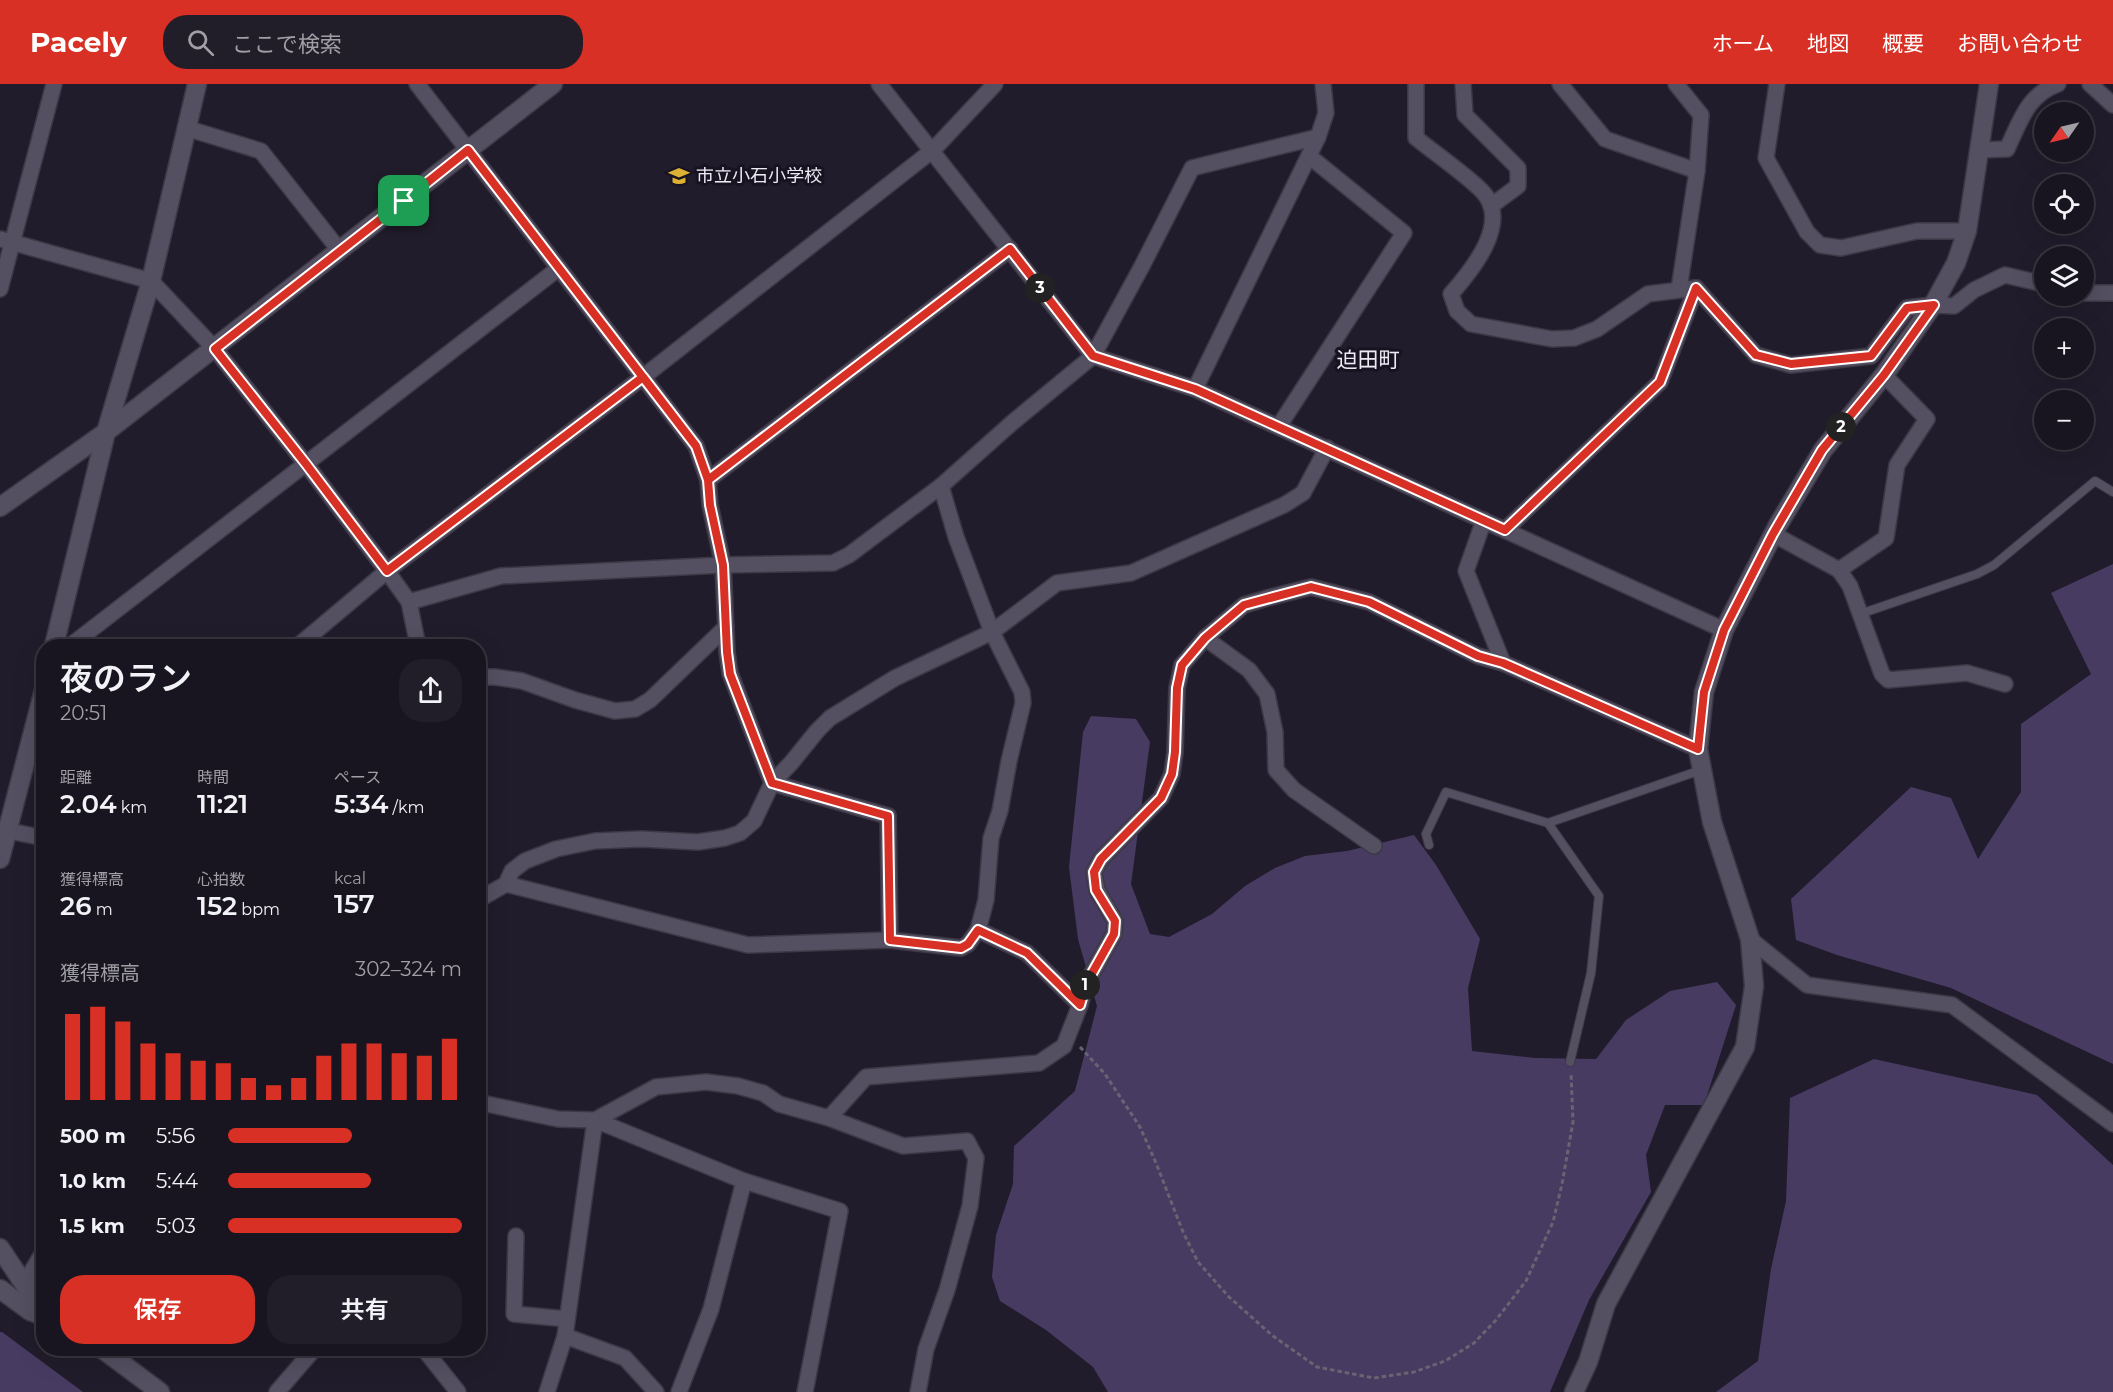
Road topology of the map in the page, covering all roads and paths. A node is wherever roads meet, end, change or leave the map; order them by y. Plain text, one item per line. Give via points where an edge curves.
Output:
1 (54, 84) edge
2 (197, 84) edge
3 (417, 84) edge
4 (553, 84) edge
5 (879, 84) edge
6 (995, 84) edge
7 (1323, 84) edge
8 (1416, 84) edge
9 (1463, 84) edge
10 (1560, 84) edge
11 (1676, 84) edge
12 (1777, 84) edge
13 (1989, 84) edge
14 (2058, 84) edge
15 (2090, 84) edge
16 (2113, 105) edge
17 (186, 128) junction
18 (1318, 138) junction
19 (468, 150) junction
20 (933, 150) junction
21 (1979, 150) junction
22 (1309, 156) junction
23 (1696, 171) junction
24 (1491, 206) junction
25 (1967, 231) junction
26 (7, 240) edge
27 (1010, 249) junction
28 (340, 250) junction
29 (559, 267) junction
30 (151, 281) junction
31 (2034, 282) edge
32 (1696, 288) junction
33 (0, 289) edge
34 (1679, 290) junction
35 (2094, 293) edge
36 (2113, 293) edge
37 (1934, 305) junction
38 (215, 349) junction
39 (1093, 356) junction
40 (1884, 375) junction
41 (643, 377) junction
42 (1195, 389) junction
43 (1279, 426) junction
44 (106, 432) junction
45 (1327, 447) junction
46 (306, 464) junction
47 (708, 480) junction
48 (941, 486) junction
49 (2113, 492) edge
50 (0, 507) edge
51 (1484, 520) junction
52 (1505, 530) junction
53 (1773, 534) junction
54 (723, 565) junction
55 (1839, 570) junction
56 (387, 571) junction
57 (409, 602) junction
58 (1860, 614) junction
59 (726, 627) junction
60 (1724, 630) junction
61 (992, 632) junction
62 (1205, 638) junction
63 (56, 639) edge
64 (79, 639) edge
65 (306, 639) edge
66 (417, 639) edge
67 (1503, 663) junction
68 (486, 678) edge
69 (2004, 684) dead end
70 (36, 718) edge
71 (1698, 749) junction
72 (1701, 770) junction
73 (772, 783) junction
74 (1548, 822) junction
75 (4, 830) edge
76 (36, 836) edge
77 (1429, 845) dead end
78 (1374, 846) dead end
79 (0, 859) edge
80 (506, 884) junction
81 (486, 895) edge
82 (978, 930) junction
83 (1750, 939) junction
84 (890, 940) junction
85 (1080, 1005) junction
86 (1070, 1036) junction
87 (1570, 1062) joint
88 (486, 1104) edge
89 (830, 1118) junction
90 (595, 1120) junction
91 (2113, 1124) edge
92 (744, 1181) junction
93 (516, 1236) dead end
94 (0, 1248) edge
95 (36, 1264) edge
96 (24, 1284) junction
97 (0, 1289) edge
98 (36, 1295) edge
99 (36, 1313) edge
100 (567, 1319) junction
101 (565, 1336) junction
102 (112, 1356) edge
103 (308, 1356) edge
104 (429, 1356) edge
105 (160, 1392) edge
106 (276, 1392) edge
107 (458, 1392) edge
108 (547, 1392) edge
109 (656, 1392) edge
110 (679, 1392) edge
111 (805, 1392) edge
112 (918, 1392) edge
113 (1574, 1392) edge

1 - 26 street
2 - 17 street
3 - 19 street
4 - 19 street
5 - 20 street
6 - 20 street
7 - 18 street via 1326,113
8 - 24 street via 1416,138 1483,192
9 - 24 street via 1465,115 1518,168 1518,186
10 - 23 street via 1605,139
11 - 23 street via 1701,115
12 - 25 street via 1766,158 1807,232 1820,245 1841,248 1917,231
13 - 21 street
14 - 21 street via 2045,89 2026,108 2007,149
15 - 16 street
17 - 28 street via 261,151
17 - 30 street
18 - 22 street
18 - 39 street via 1192,168
19 - 28 street
19 - 29 street
20 - 27 street
20 - 41 street
21 - 25 street
22 - 42 street
22 - 43 street via 1404,233
23 - 34 street
24 - 34 street via 1492,223 1484,251 1451,294 1456,311 1471,324 1552,339 1574,338 1597,329 1648,294
25 - 37 street
26 - 30 street
26 - 33 street
27 - 39 street
27 - 47 street
28 - 38 street
29 - 41 street
29 - 46 street
30 - 38 street
30 - 44 street
31 - 37 street via 2005,275 1974,290 1954,306
32 - 34 street
32 - 37 street via 1756,355 1791,364 1871,356 1907,308
32 - 52 street via 1660,382
35 - 36 street
37 - 40 street
38 - 44 street
38 - 46 street
39 - 42 street
39 - 48 street
40 - 53 street via 1822,450
40 - 55 street via 1927,419 1897,465 1886,538
41 - 47 street via 696,446
41 - 56 street
42 - 43 street
43 - 45 street
44 - 50 street
44 - 63 street
45 - 51 street
45 - 61 street via 1303,493 1284,505 1131,573 1057,583
46 - 56 street
46 - 64 street
47 - 54 street
48 - 54 street via 833,563
48 - 61 street
49 - 58 lane via 2095,481 1994,565
51 - 52 street
51 - 67 street via 1466,571
52 - 60 street
53 - 55 street
53 - 60 street
54 - 57 street via 501,576
54 - 59 street
55 - 58 street via 1850,586
56 - 57 street
56 - 65 street
57 - 66 street
58 - 69 street via 1882,675 1888,681 1967,673
59 - 68 street via 650,700 635,709 615,711 522,681
59 - 73 street via 730,674
60 - 71 street via 1704,692
61 - 73 street via 895,678 830,718
61 - 82 street via 1022,692 1023,703 991,838 986,900
62 - 67 street via 1244,605 1311,587 1369,602 1478,656
62 - 78 street via 1249,670 1268,694 1276,770 1294,790
62 - 85 street via 1182,665 1172,774 1161,798 1101,859 1094,872 1096,890 1115,921 1114,934 1086,984
67 - 71 street
70 - 75 street
71 - 72 street
72 - 74 lane
72 - 83 street via 1712,822
73 - 80 street via 754,821 733,836 698,842 595,841 556,849 525,861 512,871
73 - 84 street via 888,816
74 - 77 lane via 1446,792 1426,834
74 - 87 lane via 1599,896 1591,973
75 - 76 street
75 - 79 street
80 - 81 street
80 - 84 street via 748,945
82 - 84 street via 961,948
82 - 85 street via 1027,953
83 - 91 street via 1807,985 1952,1005
83 - 113 street via 1754,986 1745,1047 1605,1304 1588,1362
85 - 86 street
86 - 87 path via 1105,1074 1140,1127 1198,1262 1229,1297 1273,1336 1317,1367 1374,1378 1414,1372 1445,1361 1474,1343 1526,1281 1553,1222 1562,1184 1573,1122
86 - 89 street via 1064,1046 1039,1063 866,1077
88 - 90 street via 558,1119
89 - 90 street via 779,1104 738,1086 706,1082 656,1087
89 - 112 street via 903,1146 967,1141 976,1158 970,1206 926,1349
90 - 92 street
90 - 100 street
92 - 110 street via 711,1310
92 - 111 street via 840,1211
93 - 100 street via 514,1314
94 - 96 street
95 - 96 street
96 - 98 street
97 - 99 street
100 - 101 street
101 - 108 street
101 - 109 street via 624,1358
102 - 105 street
103 - 106 street
104 - 107 street

